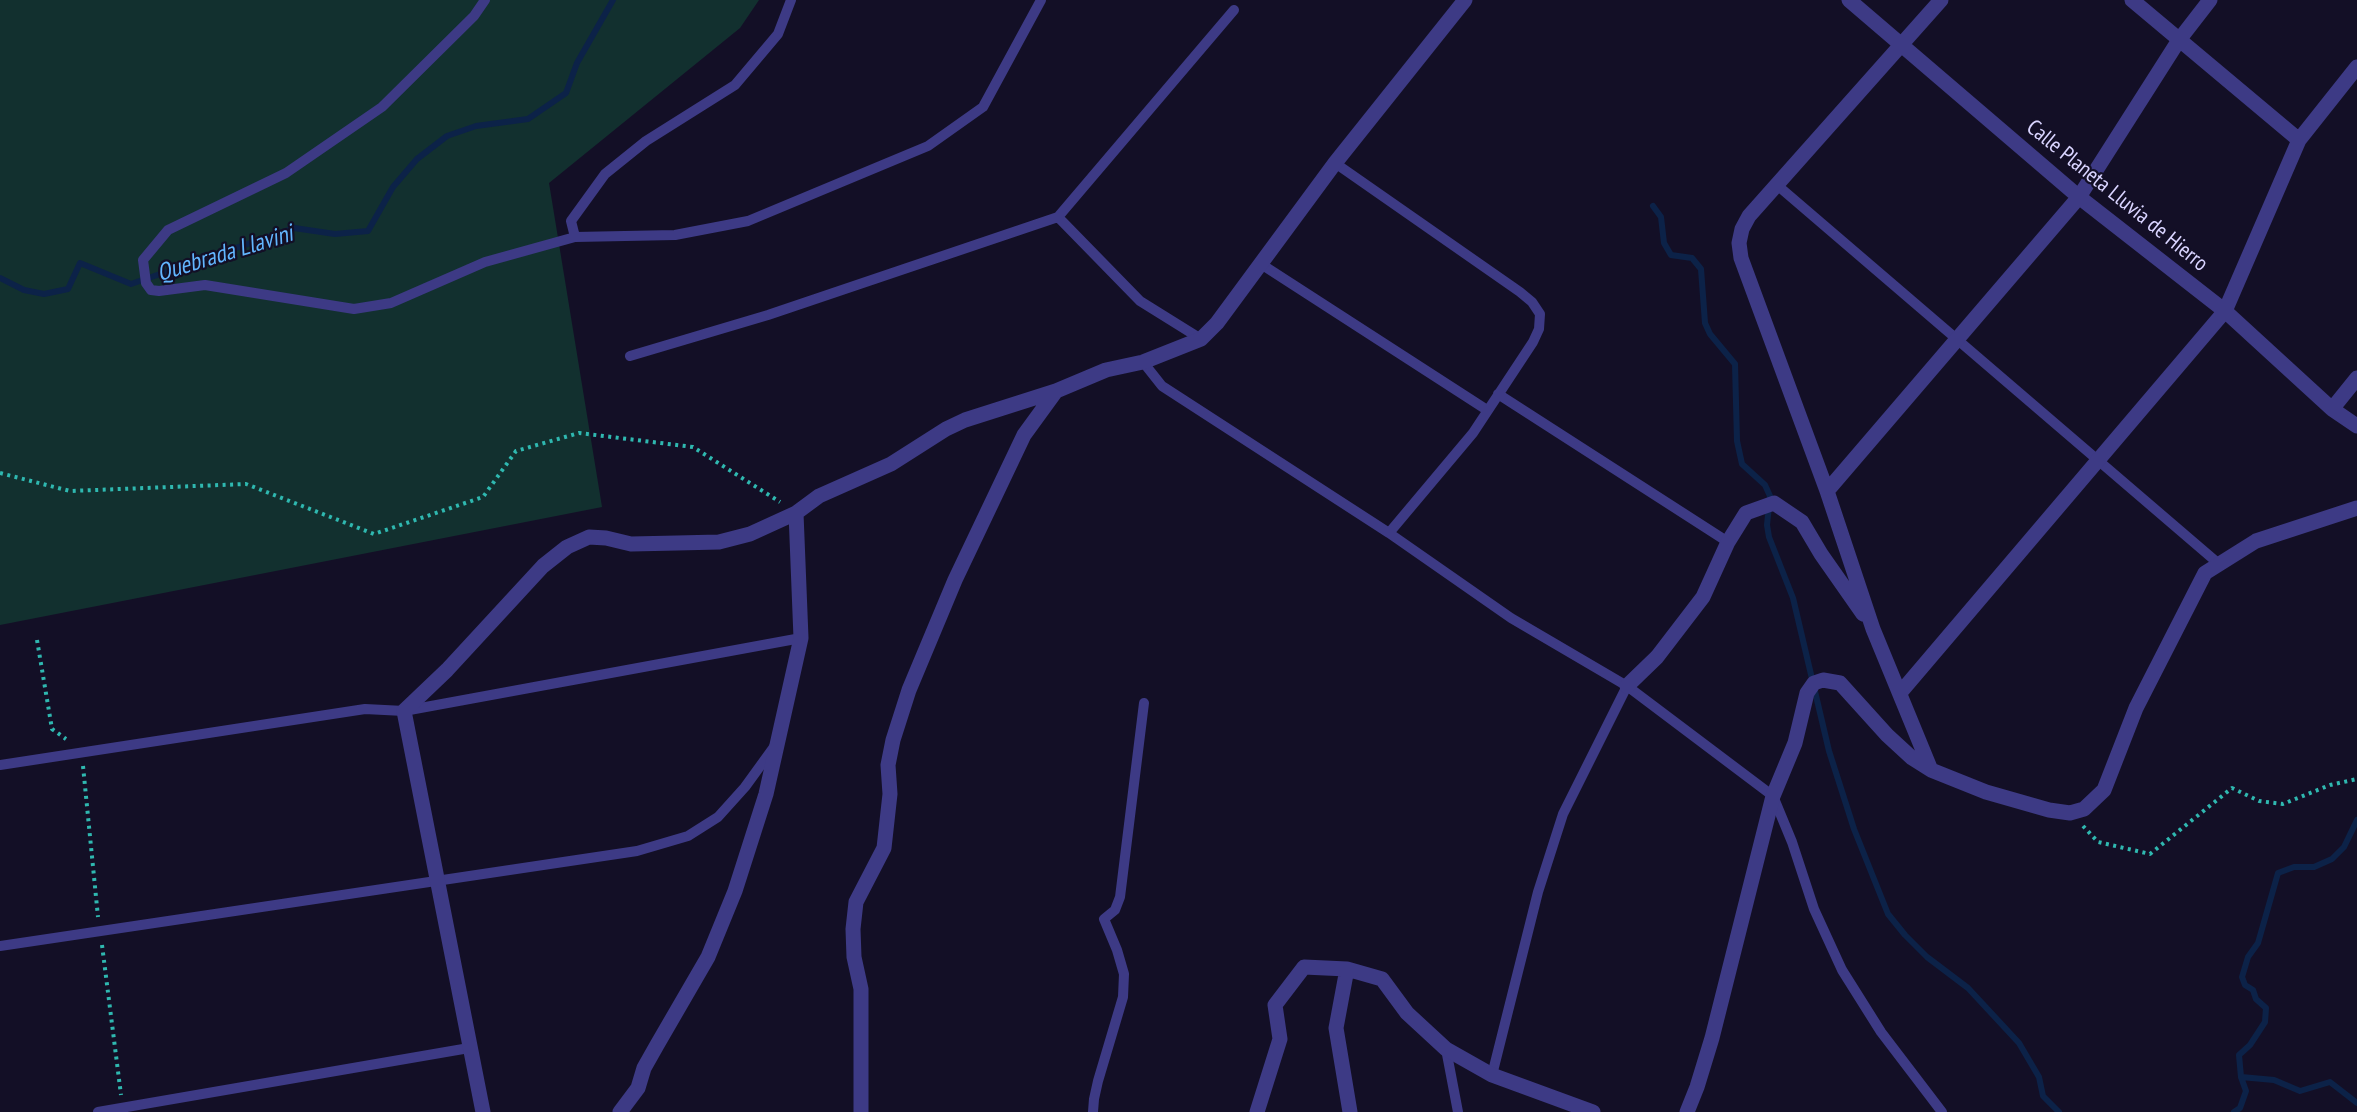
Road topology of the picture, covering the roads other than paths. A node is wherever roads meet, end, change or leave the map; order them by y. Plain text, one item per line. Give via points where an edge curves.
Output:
1 (486, 0) edge
2 (791, 0) edge
3 (1041, 0) edge
4 (1465, 0) edge
5 (1849, 0) edge
6 (1941, 0) edge
7 (2132, 0) edge
8 (2210, 0) edge
9 (1234, 10) dead end
10 (2179, 40) junction
11 (1902, 45) junction
12 (2357, 67) edge
13 (2299, 140) junction
14 (1335, 163) junction
15 (1777, 184) junction
16 (2079, 197) junction
17 (1058, 217) junction
18 (575, 237) junction
19 (1261, 264) junction
20 (2225, 311) junction
21 (1201, 339) junction
22 (1957, 339) junction
23 (630, 356) dead end
24 (1143, 362) junction
25 (2357, 378) edge
26 (1056, 391) junction
27 (1498, 394) junction
28 (2332, 409) junction
29 (1487, 410) junction
30 (2357, 426) edge
31 (2098, 459) junction
32 (1827, 492) junction
33 (2357, 508) edge
34 (796, 513) junction
35 (1389, 533) junction
36 (1728, 542) junction
37 (2219, 564) junction
38 (1873, 629) junction
39 (801, 638) junction
40 (1627, 686) junction
41 (1900, 693) junction
42 (1144, 703) dead end
43 (404, 711) junction
44 (776, 744) junction
45 (0, 765) edge
46 (1931, 770) junction
47 (1773, 796) junction
48 (436, 880) junction
49 (0, 946) edge
50 (1347, 969) junction
51 (469, 1048) junction
52 (1446, 1049) junction
53 (1492, 1075) junction
54 (99, 1112) edge
55 (483, 1112) edge
56 (620, 1112) edge
57 (861, 1112) edge
58 (1094, 1112) edge
59 (1257, 1112) edge
60 (1350, 1112) edge
61 (1458, 1112) edge
62 (1593, 1112) edge
63 (1687, 1112) edge
64 (1942, 1112) edge

1 - 18 lane via 382,107 286,173 168,230 142,260 146,283 151,290 159,291 205,285 354,309 391,303 485,262
2 - 18 lane via 778,34 735,85 646,141 605,174 570,221
3 - 18 lane via 983,107 928,146 748,221 675,235
4 - 14 street
5 - 11 street, Calle Planeta Lluvia de Hierro
6 - 11 street
7 - 10 street
8 - 10 street
9 - 17 lane
10 - 13 street
10 - 16 street
11 - 15 street
11 - 16 street, Calle Planeta Lluvia de Hierro
12 - 13 street
13 - 20 street
14 - 19 street
14 - 27 lane via 1532,302 1540,314 1539,329
15 - 22 lane
15 - 32 street via 1742,229 1741,258
16 - 20 street, Calle Planeta Lluvia de Hierro
16 - 22 street
17 - 21 lane via 1140,301
17 - 23 lane via 768,315
19 - 21 street
19 - 29 lane
20 - 28 street, Calle Planeta Lluvia de Hierro
20 - 31 street
21 - 24 street
22 - 31 lane
22 - 32 street
24 - 26 street via 1106,370
24 - 35 lane via 1161,386
25 - 28 street
26 - 34 street via 965,420 891,464 819,496
26 - 57 street via 1024,435 960,570 909,690 893,740 884,848 856,902 853,929 861,989
27 - 29 lane
27 - 36 lane
28 - 30 street, Calle Planeta Lluvia de Hierro
29 - 35 lane via 1473,433
31 - 37 lane
31 - 41 street
32 - 38 street
33 - 37 street via 2256,541
34 - 39 street
34 - 43 street via 750,534 719,542 631,543 589,537 567,547 543,566
35 - 40 lane via 1511,618
36 - 38 street via 1746,513 1774,503 1802,522
36 - 40 street via 1703,597 1658,657
37 - 46 street via 2205,573 2136,708 2104,790 2084,809 2070,813 2049,810 1986,792
38 - 41 street
39 - 43 lane
39 - 44 street
40 - 47 lane
40 - 53 lane via 1563,814 1538,892
41 - 46 street
42 - 58 lane via 1120,897 1104,919 1124,974 1123,997 1098,1081
43 - 45 lane via 365,709
43 - 48 street
44 - 48 lane via 718,817 688,836 637,851
44 - 56 street via 755,830 708,957 657,1045 638,1088
46 - 47 street via 1887,735 1840,683 1823,680 1814,683 1807,693 1795,743
47 - 63 street via 1712,1038
47 - 64 lane via 1814,909 1842,970 1881,1032
48 - 49 lane
48 - 51 street
50 - 52 street via 1382,979 1407,1013
50 - 59 street via 1304,967 1275,1005 1280,1039
50 - 60 street via 1336,1028
51 - 54 lane
51 - 55 street
52 - 53 street
52 - 61 lane
53 - 62 street

